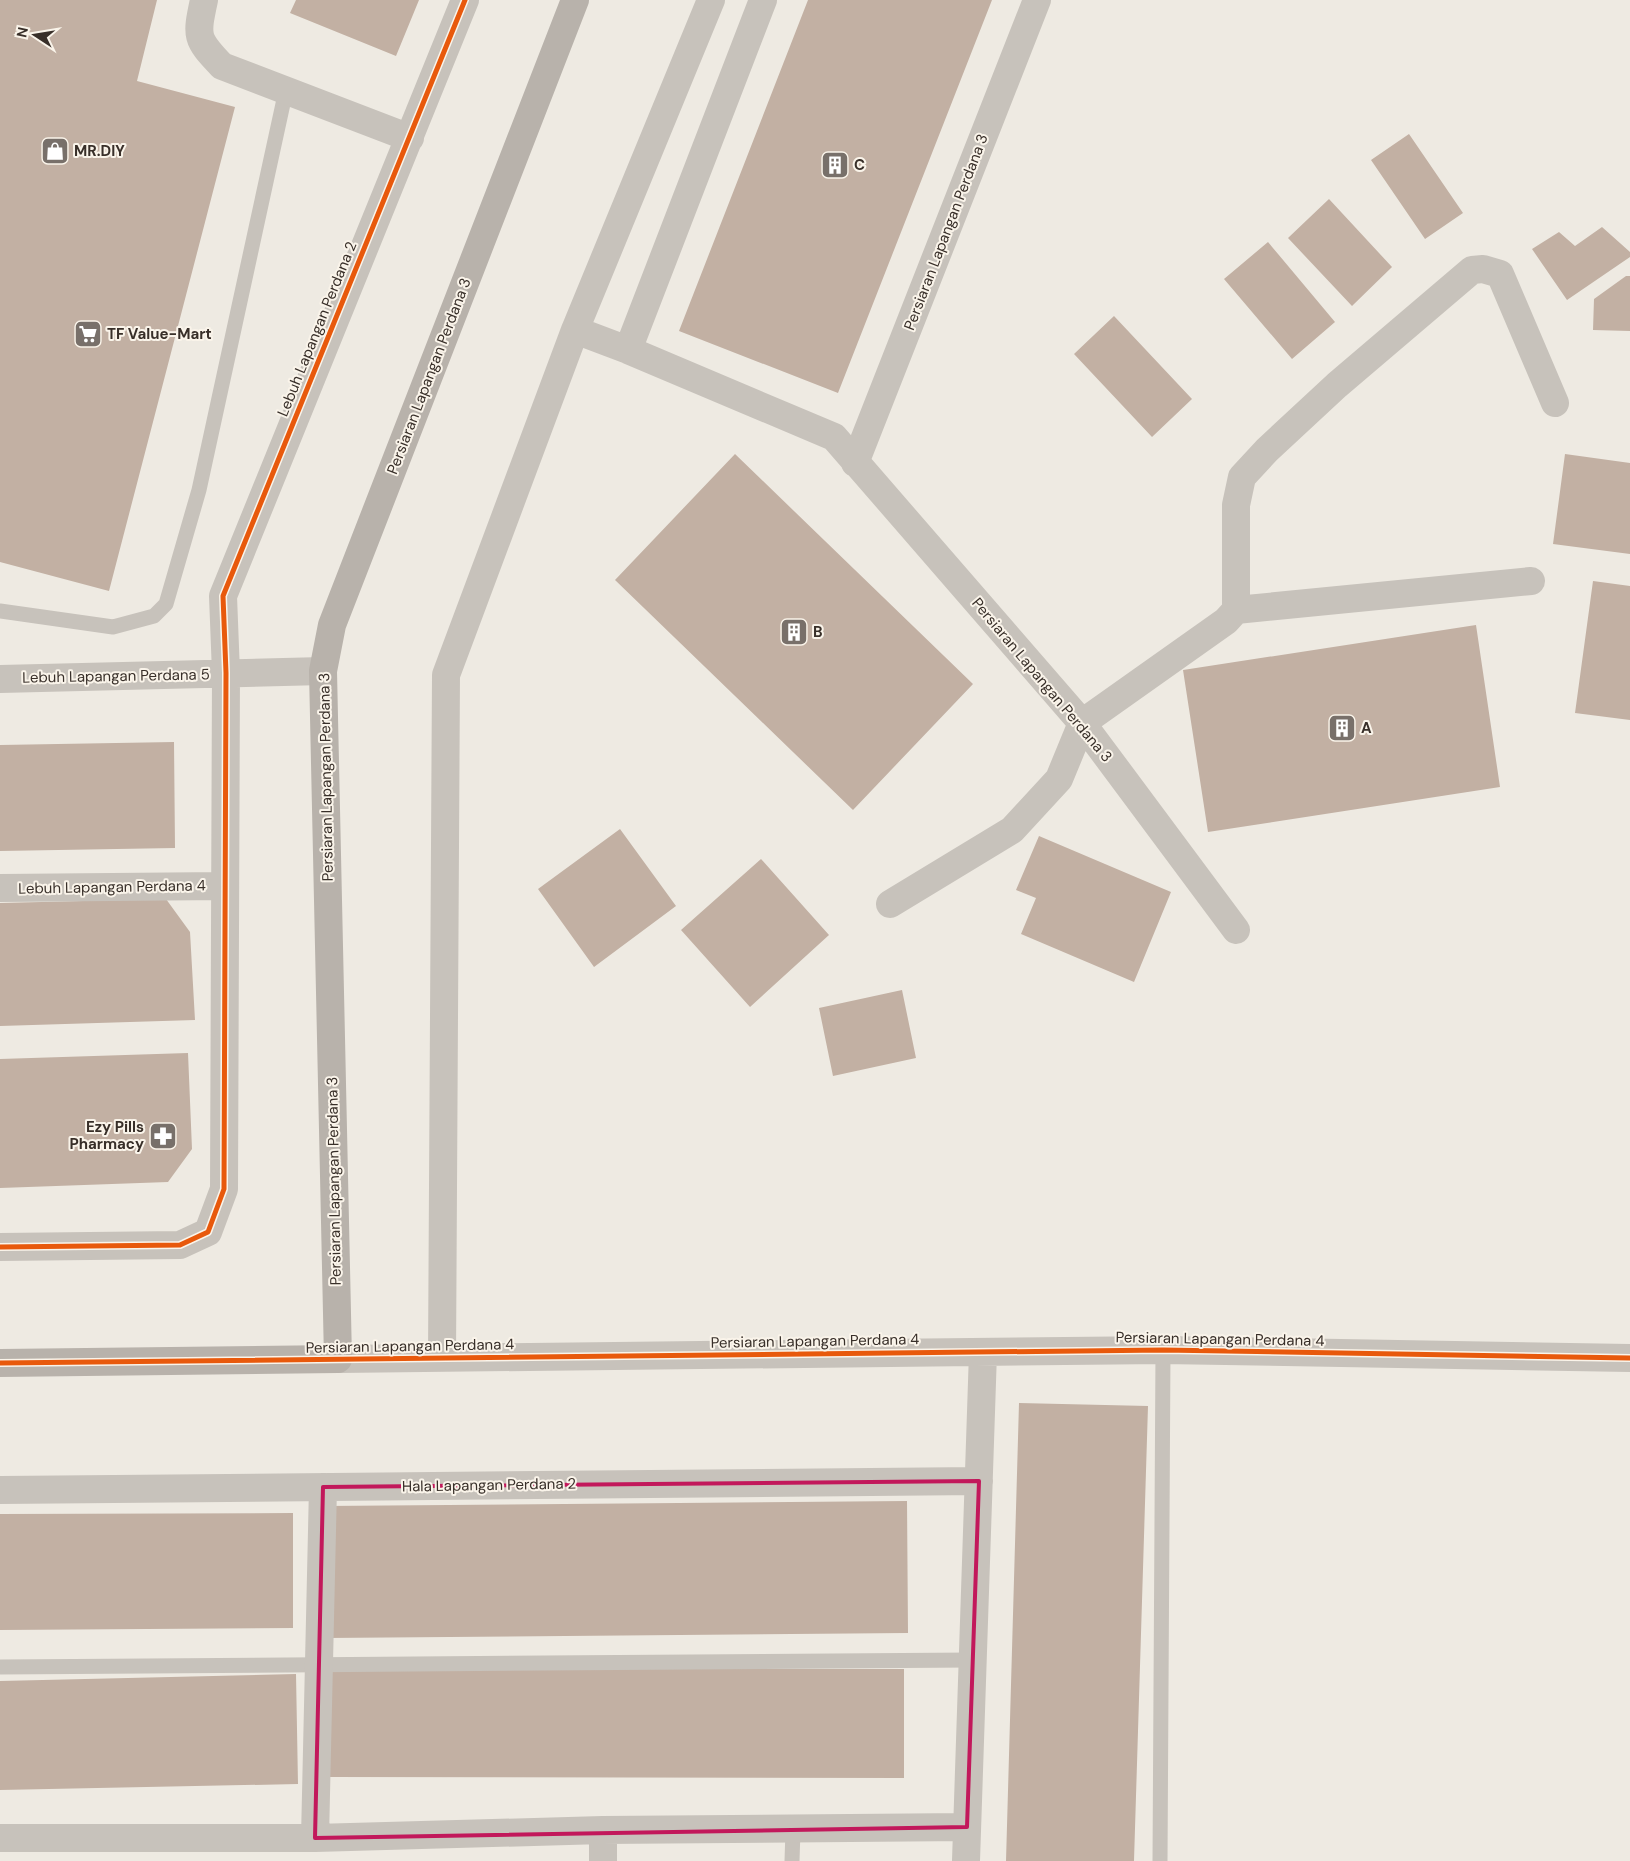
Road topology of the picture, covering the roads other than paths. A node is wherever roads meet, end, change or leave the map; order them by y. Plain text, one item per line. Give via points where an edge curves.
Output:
1 (204, 0) edge
2 (465, 0) edge
3 (575, 0) edge
4 (711, 0) edge
5 (763, 0) edge
6 (1037, 0) edge
7 (286, 90) junction
8 (410, 138) junction
9 (575, 330) junction
10 (628, 350) junction
11 (1555, 403) dead end
12 (855, 463) junction
13 (1531, 581) dead end
14 (1236, 610) junction
15 (0, 612) edge
16 (323, 671) junction
17 (226, 673) junction
18 (0, 679) edge
19 (1082, 723) junction
20 (224, 886) junction
21 (0, 888) edge
22 (890, 904) dead end
23 (1236, 930) dead end
24 (0, 1247) edge
25 (1163, 1350) junction
26 (982, 1352) junction
27 (442, 1358) junction
28 (1630, 1358) edge
29 (338, 1360) junction
30 (0, 1363) edge
31 (978, 1481) junction
32 (323, 1487) junction
33 (0, 1490) edge
34 (972, 1660) junction
35 (319, 1663) junction
36 (0, 1667) edge
37 (967, 1826) junction
38 (603, 1830) junction
39 (793, 1830) junction
40 (0, 1838) edge
41 (315, 1838) junction
42 (603, 1861) edge
43 (792, 1861) edge
44 (966, 1861) edge
45 (1160, 1861) edge

1 - 7 street via 199,22 201,44 222,66
2 - 8 street, Lebuh Lapangan Perdana 2
3 - 16 street, Persiaran Lapangan Perdana 3 via 332,625
4 - 9 street
5 - 10 street
6 - 12 street, Persiaran Lapangan Perdana 3
7 - 8 street
7 - 15 lane via 200,490 166,604 154,616 113,627
8 - 17 street, Lebuh Lapangan Perdana 2 via 223,596
9 - 10 street, Persiaran Lapangan Perdana 3
9 - 27 street via 446,675
10 - 12 street, Persiaran Lapangan Perdana 3 via 834,437
11 - 14 street via 1500,274 1483,269 1472,270 1337,385 1242,477 1236,504
12 - 19 street, Persiaran Lapangan Perdana 3
13 - 14 street
14 - 19 street via 1226,621
16 - 17 street, Lebuh Lapangan Perdana 5
16 - 29 street, Persiaran Lapangan Perdana 3
17 - 18 street, Lebuh Lapangan Perdana 5
17 - 20 street, Lebuh Lapangan Perdana 2
19 - 22 street via 1059,779 1012,830
19 - 23 street, Persiaran Lapangan Perdana 3
20 - 21 street, Lebuh Lapangan Perdana 4
20 - 24 street, Lebuh Lapangan Perdana 2 via 224,1189 208,1232 180,1245
25 - 26 street, Persiaran Lapangan Perdana 4
25 - 28 street, Persiaran Lapangan Perdana 4
25 - 45 lane
26 - 27 street, Persiaran Lapangan Perdana 4
26 - 31 street
27 - 29 street, Persiaran Lapangan Perdana 4
29 - 30 street, Persiaran Lapangan Perdana 4
31 - 32 street, Hala Lapangan Perdana 2
31 - 34 street
32 - 33 street, Hala Lapangan Perdana 2
32 - 35 street
34 - 35 lane
34 - 37 street
35 - 36 lane
35 - 41 street
37 - 39 street
37 - 44 street
38 - 39 street
38 - 41 street
38 - 42 street
39 - 43 lane
40 - 41 street

